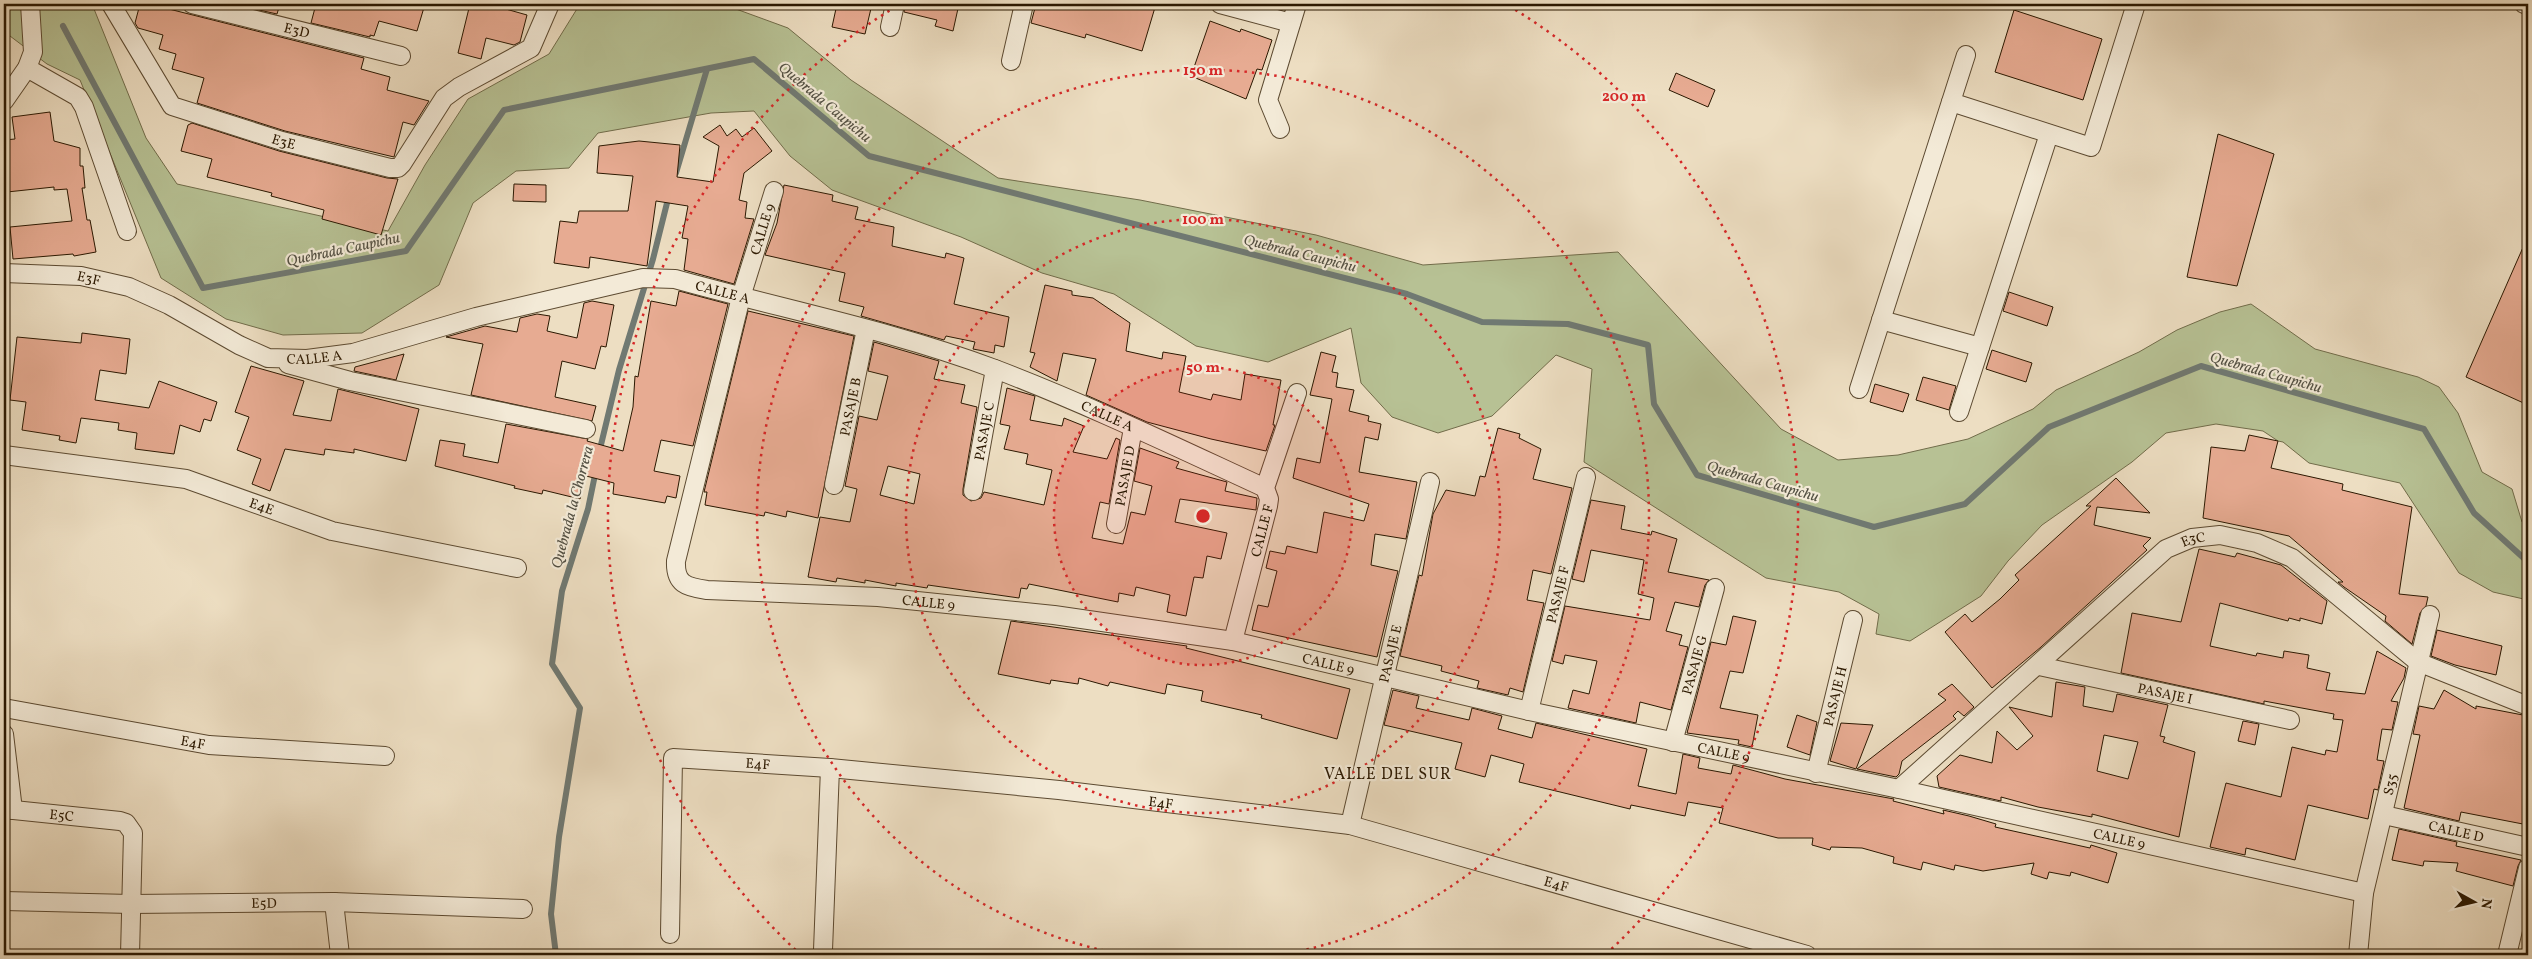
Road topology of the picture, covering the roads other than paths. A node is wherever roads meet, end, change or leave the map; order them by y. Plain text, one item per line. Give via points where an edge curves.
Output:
1 (30, 4) edge
2 (111, 4) edge
3 (192, 4) edge
4 (550, 4) edge
5 (895, 4) edge
6 (1024, 4) edge
7 (1220, 4) edge
8 (1297, 4) edge
9 (2136, 4) edge
10 (2524, 4) edge
11 (2528, 5) edge
12 (1291, 23) junction
13 (890, 27) dead end
14 (1966, 55) dead end
15 (401, 56) dead end
16 (1011, 61) dead end
17 (27, 68) junction
18 (5, 100) edge
19 (1951, 102) junction
20 (1280, 129) dead end
21 (2049, 134) junction
22 (774, 191) dead end
23 (127, 231) dead end
24 (4, 273) edge
25 (741, 297) junction
26 (169, 304) joint
27 (1881, 320) junction
28 (866, 329) junction
29 (1980, 347) junction
30 (268, 358) junction
31 (995, 370) junction
32 (1859, 389) dead end
33 (1297, 393) dead end
34 (1959, 412) dead end
35 (1134, 428) junction
36 (586, 429) dead end
37 (4, 455) edge
38 (1586, 477) dead end
39 (1430, 482) dead end
40 (834, 485) dead end
41 (1265, 488) junction
42 (973, 491) dead end
43 (1116, 524) dead end
44 (517, 568) dead end
45 (1716, 588) dead end
46 (2430, 615) dead end
47 (1853, 620) dead end
48 (1233, 641) junction
49 (2418, 662) junction
50 (2039, 666) junction
51 (1385, 679) junction
52 (2528, 706) edge
53 (4, 708) edge
54 (1529, 711) junction
55 (2290, 720) dead end
56 (4, 734) edge
57 (1673, 742) junction
58 (385, 756) dead end
59 (830, 768) junction
60 (1816, 773) junction
61 (1899, 789) junction
62 (8, 809) edge
63 (2384, 815) junction
64 (1350, 825) junction
65 (2528, 847) edge
66 (2528, 868) edge
67 (2364, 893) junction
68 (4, 901) edge
69 (334, 902) junction
70 (131, 904) junction
71 (523, 909) dead end
72 (670, 934) dead end
73 (823, 950) dead end
74 (130, 955) edge
75 (340, 955) edge
76 (1807, 955) edge
77 (2358, 955) edge
78 (2508, 955) edge

1 - 17 street via 34,52
2 - 4 street, E3E via 172,106 282,141 398,168 444,98 530,48
3 - 15 street, E3D
5 - 13 street
6 - 16 street
7 - 12 street
8 - 12 street
9 - 21 street via 2091,147
10 - 11 street
12 - 20 street via 1268,100
14 - 19 street
17 - 18 street
17 - 23 street via 78,97
19 - 21 street
19 - 27 street
21 - 29 street
22 - 25 street, CALLE 9
24 - 26 street, E3F via 81,276 129,287
25 - 28 street, CALLE A
25 - 30 street, CALLE A via 675,279 645,277 476,317 353,353 307,359
25 - 48 street, CALLE 9 via 676,560 675,572 686,585 707,590 878,597 947,604 1054,615
26 - 30 street, CALLE A
27 - 29 street
27 - 32 street
28 - 31 street, CALLE A
28 - 40 street, PASAJE B
29 - 34 street
30 - 36 street via 350,381
31 - 35 street, CALLE A
31 - 42 street, PASAJE C
33 - 41 street, CALLE F
35 - 41 street, CALLE A
35 - 43 street, PASAJE D
37 - 44 street, E4E via 186,479 332,531
38 - 54 street, PASAJE F
39 - 51 street, PASAJE E
41 - 48 street, CALLE F via 1268,506
45 - 57 street, PASAJE G
46 - 49 street, S35
47 - 60 street, PASAJE H
48 - 51 street, CALLE 9
49 - 50 street, E3C via 2292,558 2257,543 2220,535 2192,538 2166,549
49 - 52 street, E3C
49 - 63 street, S35
50 - 55 street, PASAJE I
50 - 61 street, E3C
51 - 54 street, CALLE 9
51 - 64 street, PASAJE E
53 - 58 street, E4F via 210,745
54 - 57 street, CALLE 9
56 - 62 street
57 - 60 street, CALLE 9
59 - 64 street, E4F via 1059,790
59 - 72 street, E4F via 673,758
59 - 73 street
60 - 61 street, CALLE 9
61 - 67 street, CALLE 9
62 - 70 street, E5C via 126,823 133,833
63 - 65 street, CALLE D
63 - 67 street, S35
64 - 76 street, E4F
66 - 78 street
67 - 77 street, S35
68 - 70 street, E5D
69 - 70 street, E5D
69 - 71 street, E5D
69 - 75 street
70 - 74 street

